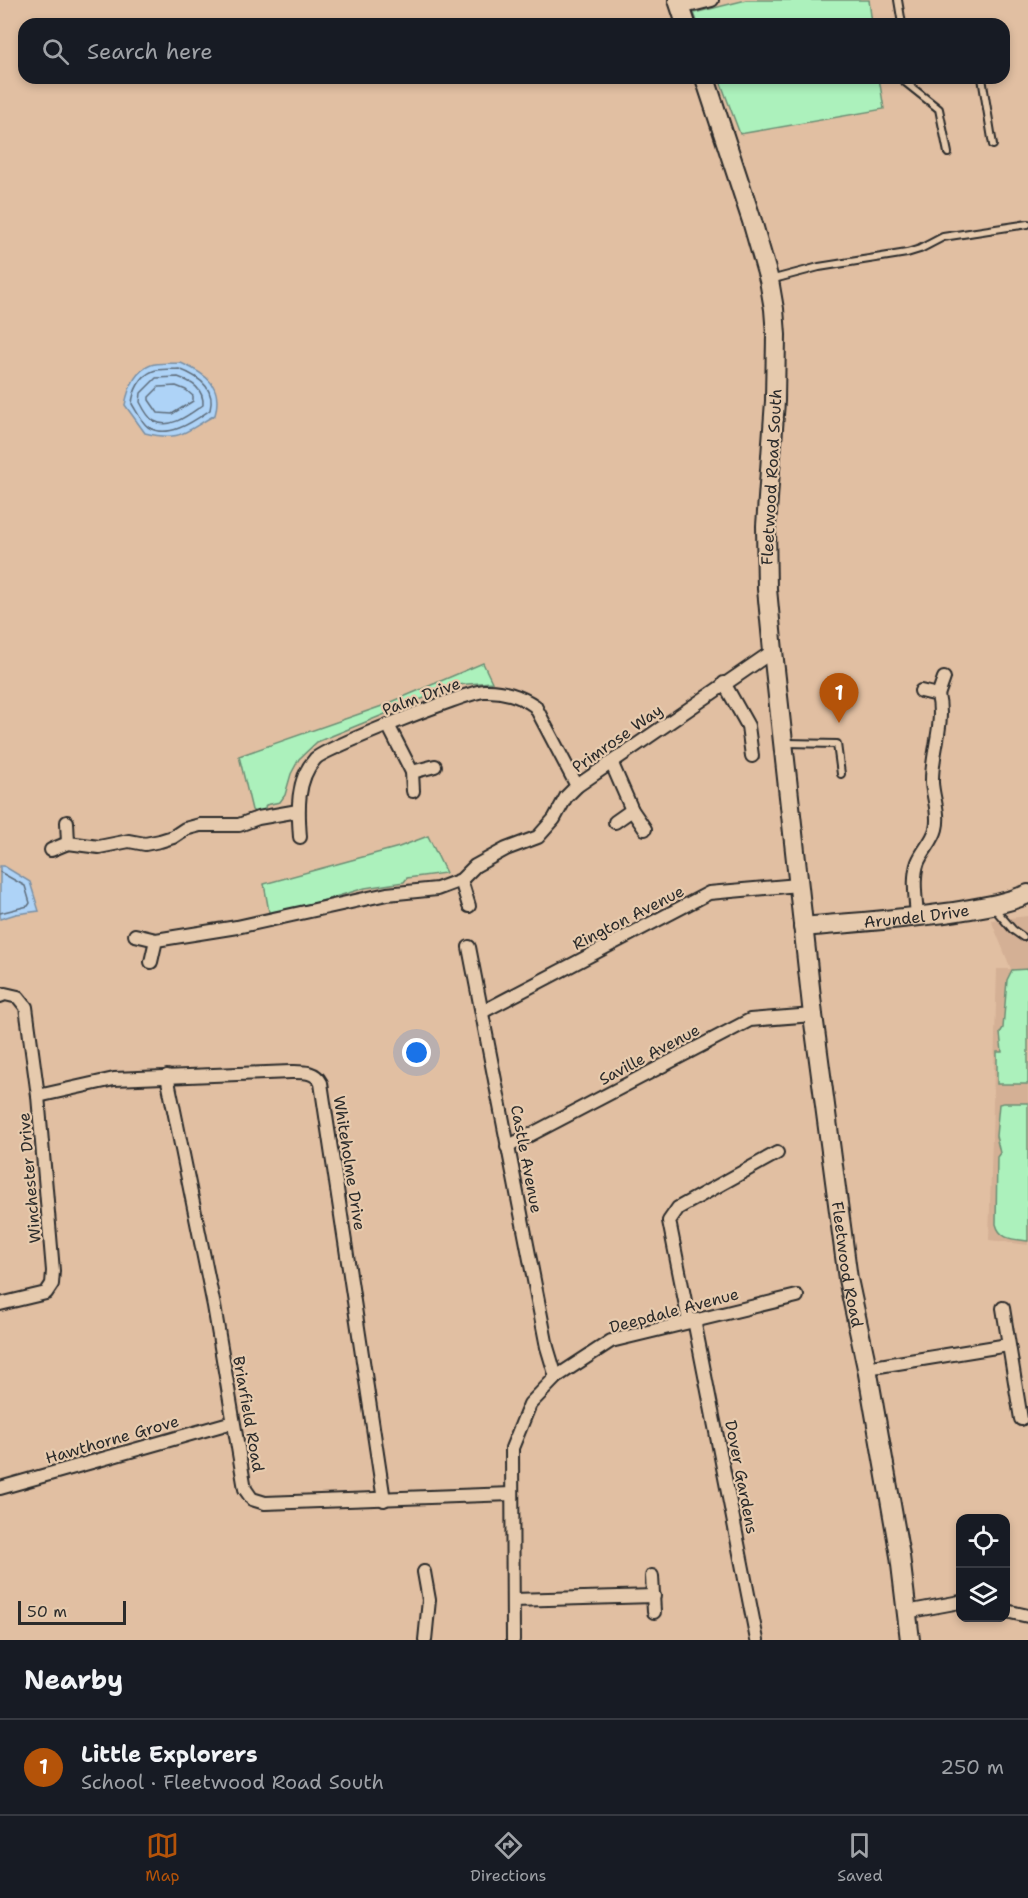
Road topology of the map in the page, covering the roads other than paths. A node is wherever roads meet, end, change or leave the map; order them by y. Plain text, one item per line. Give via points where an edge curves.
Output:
1 (712, 0) edge
2 (898, 0) edge
3 (681, 11) edge
4 (901, 18) edge
5 (707, 84) edge
6 (908, 84) edge
7 (983, 84) edge
8 (993, 146) dead end
9 (948, 153) dead end
10 (1028, 224) edge
11 (770, 280) junction
12 (773, 651) junction
13 (944, 678) dead end
14 (724, 683) junction
15 (921, 690) dead end
16 (938, 695) junction
17 (388, 725) junction
18 (783, 743) junction
19 (752, 756) dead end
20 (612, 764) junction
21 (435, 766) dead end
22 (412, 772) junction
23 (841, 774) dead end
24 (577, 786) junction
25 (413, 791) dead end
26 (632, 810) junction
27 (298, 811) junction
28 (67, 822) dead end
29 (615, 822) dead end
30 (645, 829) dead end
31 (300, 837) dead end
32 (68, 843) junction
33 (51, 850) dead end
34 (461, 880) junction
35 (798, 885) junction
36 (1028, 894) edge
37 (469, 906) dead end
38 (993, 906) junction
39 (917, 917) junction
40 (803, 927) junction
41 (135, 935) dead end
42 (1023, 937) dead end
43 (156, 940) junction
44 (469, 947) dead end
45 (151, 962) dead end
46 (0, 996) edge
47 (482, 1012) junction
48 (813, 1015) junction
49 (167, 1076) junction
50 (38, 1096) junction
51 (507, 1147) junction
52 (777, 1154) dead end
53 (797, 1296) dead end
54 (0, 1304) edge
55 (1003, 1308) dead end
56 (692, 1321) junction
57 (1008, 1345) junction
58 (867, 1368) junction
59 (556, 1377) junction
60 (1021, 1419) dead end
61 (233, 1422) junction
62 (0, 1488) edge
63 (512, 1494) junction
64 (384, 1500) junction
65 (424, 1572) dead end
66 (652, 1576) dead end
67 (654, 1596) junction
68 (513, 1600) junction
69 (956, 1603) edge
70 (654, 1612) dead end
71 (906, 1612) junction
72 (1010, 1612) edge
73 (1028, 1616) edge
74 (425, 1640) edge
75 (513, 1640) edge
76 (757, 1640) edge
77 (910, 1640) edge

1 - 3 street
2 - 4 lane
5 - 11 main road, Fleetwood Road South
6 - 9 lane via 939,109
7 - 8 lane
10 - 11 lane via 943,237 907,253 819,267
11 - 12 main road, Fleetwood Road South via 776,335 766,563
12 - 14 street, Primrose Way
12 - 18 main road, Fleetwood Road South
13 - 16 street
14 - 19 street via 747,726
14 - 20 street, Primrose Way
15 - 16 street
16 - 39 street via 940,710 932,783 936,828 918,862
17 - 22 street
17 - 24 street, Palm Drive via 483,691 524,698 535,706
17 - 27 street, Palm Drive via 316,757 303,776
18 - 23 lane via 837,744
18 - 35 main road, Fleetwood Road South
20 - 24 street, Primrose Way
20 - 26 street
21 - 22 street
22 - 25 street
24 - 34 street, Primrose Way via 538,837 475,866
26 - 29 street
26 - 30 street
27 - 31 street, Palm Drive
27 - 32 street via 238,825 200,825 145,844 129,841 99,847
28 - 32 street
32 - 33 street
34 - 37 street
34 - 43 street, Primrose Way via 437,889 387,894 237,927
35 - 40 main road, Fleetwood Road
35 - 47 street, Rington Avenue via 710,893
36 - 38 main road, Arundel Drive
38 - 39 main road, Arundel Drive
38 - 42 lane
39 - 40 main road, Arundel Drive
40 - 48 main road, Fleetwood Road
41 - 43 street, Primrose Way
43 - 45 street
44 - 47 street, Castle Avenue
46 - 50 street, Winchester Drive via 18,997 26,1007
47 - 51 street, Castle Avenue
48 - 51 street, Saville Avenue via 750,1020
48 - 58 main road, Fleetwood Road via 848,1279
49 - 50 street, Whiteholme Drive via 114,1079
49 - 61 street, Briarfield Road via 214,1306
49 - 64 street, Whiteholme Drive via 309,1072 318,1077
50 - 54 street, Winchester Drive via 52,1284 46,1293
51 - 59 street, Castle Avenue
52 - 56 street, Dover Gardens via 678,1208 669,1221
53 - 56 street, Deepdale Avenue
55 - 57 street
56 - 59 street, Deepdale Avenue via 611,1341
56 - 76 street, Dover Gardens
57 - 58 street
57 - 60 street
58 - 71 main road, Fleetwood Road
59 - 63 street, Deepdale Avenue via 530,1404 521,1423 513,1448
61 - 62 street, Hawthorne Grove
61 - 64 street, Briarfield Road via 245,1489 252,1499 265,1503
63 - 64 street, Briarfield Road
63 - 68 street, Deepdale Avenue
65 - 74 street via 429,1600
66 - 67 street
67 - 68 street
67 - 70 street
68 - 75 street, Deepdale Avenue
69 - 71 street
71 - 77 main road, Fleetwood Road
72 - 73 street

